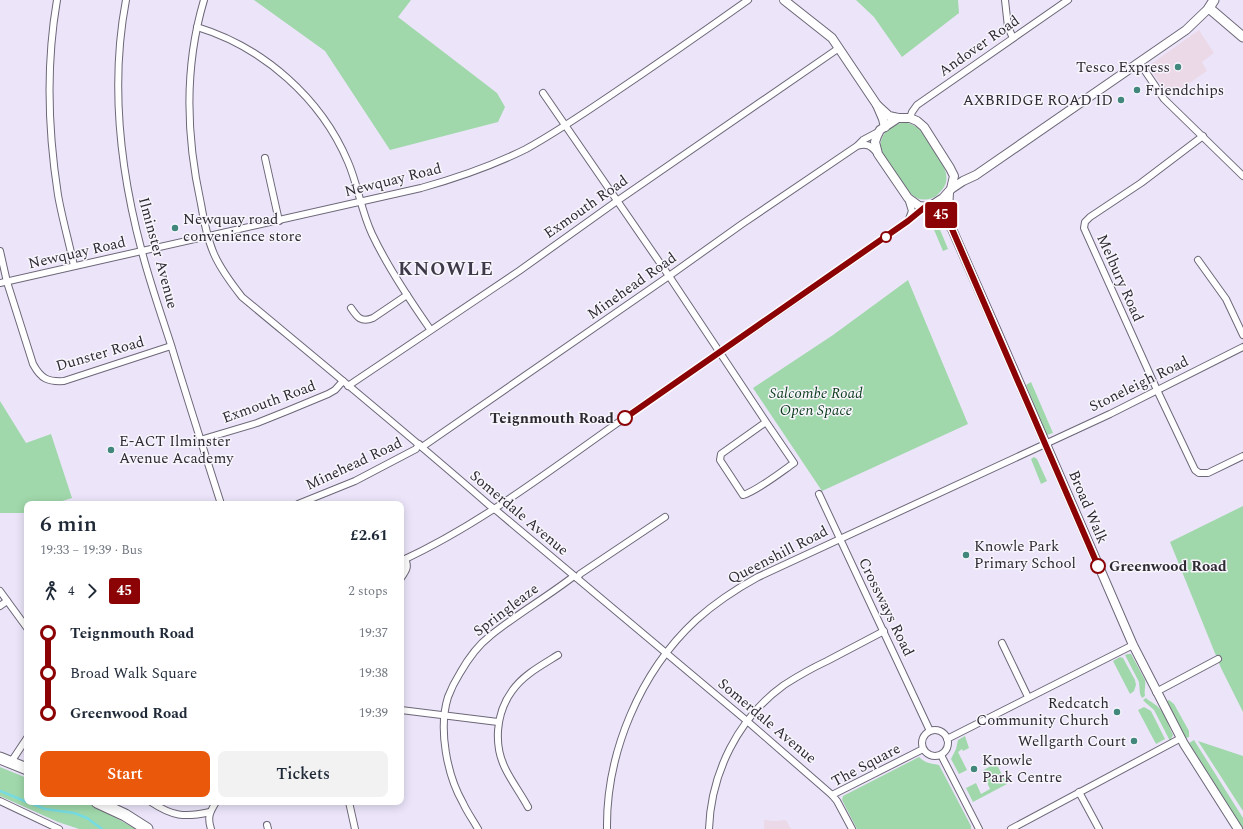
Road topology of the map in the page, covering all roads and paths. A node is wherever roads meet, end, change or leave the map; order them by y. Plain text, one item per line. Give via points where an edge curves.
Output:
1 (57, 0) edge
2 (126, 0) edge
3 (204, 0) edge
4 (748, 0) edge
5 (784, 0) edge
6 (1005, 0) edge
7 (1068, 0) edge
8 (1212, 4) edge
9 (197, 27) junction
10 (1014, 38) junction
11 (1243, 38) edge
12 (839, 48) junction
13 (1139, 62) junction
14 (542, 92) dead end
15 (877, 105) junction
16 (898, 118) junction
17 (910, 118) junction
18 (565, 126) junction
19 (883, 129) junction
20 (1203, 136) junction
21 (857, 146) junction
22 (878, 154) junction
23 (265, 158) dead end
24 (950, 168) junction
25 (1243, 176) edge
26 (970, 178) junction
27 (950, 191) junction
28 (908, 198) junction
29 (617, 201) junction
30 (360, 202) junction
31 (927, 207) junction
32 (279, 221) junction
33 (908, 221) junction
34 (952, 229) junction
35 (208, 236) junction
36 (0, 251) edge
37 (142, 252) junction
38 (1198, 260) dead end
39 (74, 266) junction
40 (669, 276) junction
41 (7, 282) junction
42 (0, 283) edge
43 (407, 295) junction
44 (351, 308) dead end
45 (430, 330) junction
46 (1243, 336) edge
47 (171, 346) junction
48 (1243, 347) edge
49 (720, 353) junction
50 (343, 381) junction
51 (348, 386) junction
52 (1157, 390) junction
53 (766, 422) junction
54 (200, 440) junction
55 (1046, 443) junction
56 (421, 445) junction
57 (1243, 456) edge
58 (819, 494) dead end
59 (220, 501) edge
60 (305, 501) edge
61 (493, 508) junction
62 (665, 518) dead end
63 (839, 539) junction
64 (404, 559) edge
65 (404, 562) edge
66 (404, 572) edge
67 (575, 577) junction
68 (0, 591) edge
69 (7, 600) junction
70 (0, 606) edge
71 (24, 624) edge
72 (884, 632) junction
73 (1002, 643) dead end
74 (1132, 645) junction
75 (666, 654) junction
76 (558, 655) dead end
77 (1218, 659) dead end
78 (1156, 692) junction
79 (1028, 697) junction
80 (404, 710) edge
81 (445, 715) junction
82 (747, 721) junction
83 (498, 722) junction
84 (930, 731) junction
85 (947, 738) junction
86 (1181, 738) junction
87 (24, 742) edge
88 (923, 749) junction
89 (941, 755) junction
90 (0, 758) edge
91 (11, 762) junction
92 (24, 768) edge
93 (1079, 792) junction
94 (832, 795) junction
95 (0, 801) edge
96 (103, 805) edge
97 (156, 805) edge
98 (214, 805) edge
99 (350, 805) edge
100 (528, 807) dead end
101 (210, 812) junction
102 (59, 829) edge
103 (147, 829) edge
104 (212, 829) edge
105 (355, 829) edge
106 (478, 829) edge
107 (607, 829) edge
108 (709, 829) edge
109 (852, 829) edge
110 (979, 829) edge
111 (1011, 829) edge
112 (1099, 829) edge
113 (1238, 829) edge

1 - 39 street via 51,47 51,144
2 - 37 street, Ilminster Avenue via 118,71 119,127 127,183
3 - 9 street, Somerdale Avenue
4 - 18 street, Newquay Road
5 - 12 street via 832,38
6 - 10 street via 1008,27
7 - 10 street, Andover Road
8 - 11 main road
8 - 13 street via 1189,27
9 - 30 street via 224,36 249,50 289,79 304,95 322,116 344,152
9 - 35 street, Somerdale Avenue via 190,81 189,131
10 - 17 street, Andover Road via 917,105
12 - 15 street
12 - 29 street, Exmouth Road
13 - 20 street via 1164,99
13 - 26 street
14 - 18 street
15 - 16 street via 889,116
15 - 19 street via 883,119
16 - 17 street
16 - 19 street
17 - 24 street via 917,120 924,127
18 - 29 street
18 - 30 street, Newquay Road via 485,168 443,182
19 - 21 street, Minehead Road
19 - 22 street via 875,142
20 - 25 street
20 - 52 street, Melbury Road via 1085,222 1084,228
21 - 22 street via 868,144
21 - 40 street, Minehead Road
22 - 28 street
23 - 32 street
24 - 26 street via 960,176
24 - 27 street via 954,176
26 - 27 street
27 - 31 street
27 - 34 street, Broad Walk via 948,211
28 - 31 street via 919,206
28 - 33 street via 912,211
29 - 40 street
29 - 45 street, Exmouth Road
30 - 32 street, Newquay Road
30 - 43 street via 372,234
31 - 33 street
31 - 34 street, Broad Walk via 945,219
32 - 35 street, Newquay Road
33 - 49 street
34 - 55 street, Broad Walk
35 - 37 street, Newquay Road
35 - 50 street, Somerdale Avenue via 222,270 242,297
36 - 41 street, Dunster Road
37 - 39 street, Newquay Road
37 - 47 street, Ilminster Avenue
38 - 46 street via 1226,299
39 - 41 street, Newquay Road
40 - 49 street
40 - 56 street, Minehead Road
41 - 42 street, Newquay Road
41 - 47 street, Dunster Road via 33,364 45,379 54,382 64,381
43 - 44 street via 367,320 361,319
43 - 45 street
45 - 51 street, Exmouth Road
47 - 54 street, Ilminster Avenue
48 - 52 street, Stoneleigh Road
49 - 53 street
49 - 61 street
50 - 51 street, Somerdale Avenue
50 - 54 street, Exmouth Road via 328,394 287,411
51 - 56 street, Somerdale Avenue
52 - 55 street, Stoneleigh Road
52 - 57 street, Melbury Road via 1191,463 1199,474 1208,473
53 - 53 street via 720,454 720,460 743,494 757,488 794,463
54 - 59 street, Ilminster Avenue
55 - 63 street, Queenshill Road
55 - 74 street, Broad Walk
56 - 60 street, Minehead Road via 355,481
56 - 61 street, Somerdale Avenue
58 - 63 street, Crossways Road
61 - 64 street
61 - 67 street, Somerdale Avenue
62 - 67 street, Springleaze
63 - 72 street, Crossways Road
63 - 75 street, Queenshill Road via 738,589 696,620
65 - 66 street via 407,567
67 - 75 street, Somerdale Avenue
67 - 81 street, Springleaze via 489,636 475,650 456,679 448,698
68 - 69 street
69 - 70 street
69 - 71 street
72 - 82 street via 783,686
72 - 84 street, Crossways Road
73 - 79 street
74 - 78 street, Broad Walk
74 - 79 street
75 - 82 street, Somerdale Avenue
75 - 107 street, Queenshill Road via 638,698 620,742 610,788
76 - 83 street via 533,670 512,690
77 - 78 street
78 - 86 street, Broad Walk
79 - 85 street
80 - 81 street
81 - 83 street
81 - 106 street, Springleaze via 443,729 446,755 453,781
82 - 94 street, Somerdale Avenue
82 - 108 street via 729,749 719,771 713,794
83 - 100 street via 500,755 505,769
84 - 85 street via 942,732
84 - 88 street via 922,738
85 - 89 street via 947,748
86 - 93 street
86 - 113 street, Broad Walk
87 - 91 street
88 - 89 street via 933,757
88 - 94 street, The Square
89 - 110 street
90 - 91 highway
91 - 92 highway
93 - 111 street
93 - 112 street
94 - 109 street, The Square
95 - 102 street
96 - 103 highway
97 - 101 street via 181,815
98 - 101 street
99 - 105 street
101 - 104 street via 209,821

